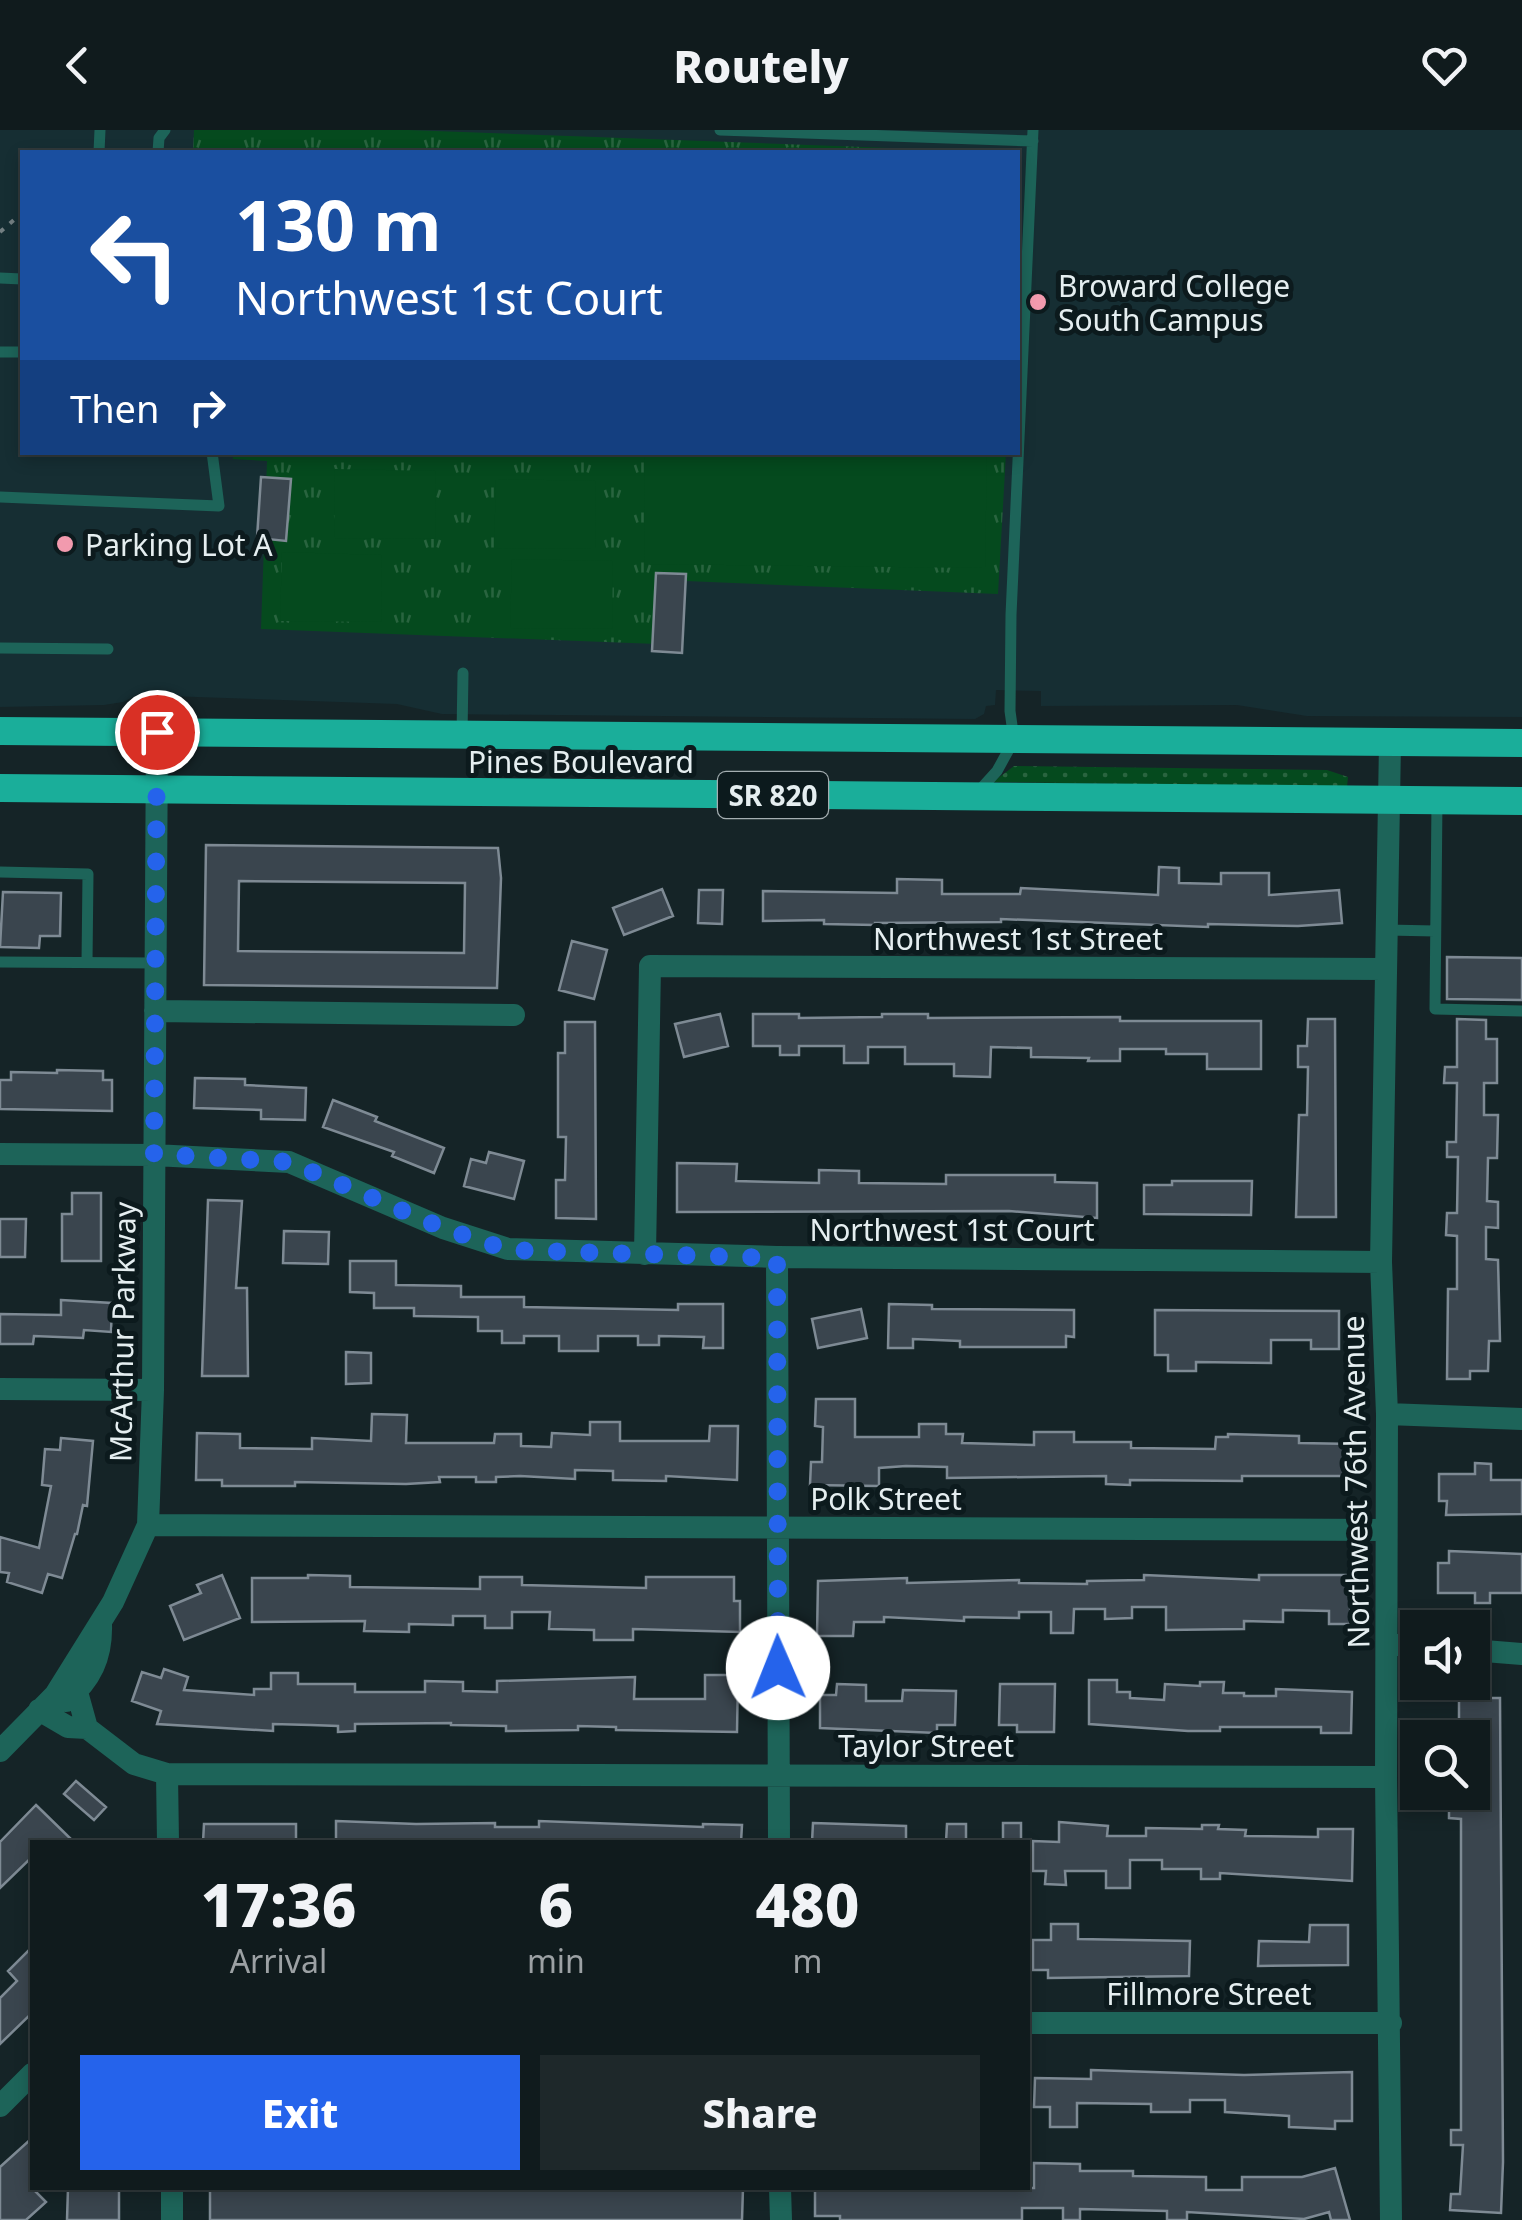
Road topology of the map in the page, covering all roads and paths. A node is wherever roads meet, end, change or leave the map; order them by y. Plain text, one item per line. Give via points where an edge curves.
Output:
1 (720, 130) edge
2 (1033, 136) edge
3 (16, 219) dead end
4 (0, 232) edge
5 (1020, 433) edge
6 (212, 455) edge
7 (1019, 455) edge
8 (0, 497) edge
9 (0, 648) edge
10 (108, 649) dead end
11 (463, 673) dead end
12 (0, 731) edge
13 (157, 732) junction
14 (462, 735) junction
15 (1014, 740) junction
16 (1390, 743) junction
17 (1522, 743) edge
18 (0, 788) edge
19 (156, 790) junction
20 (975, 796) junction
21 (1390, 800) junction
22 (1437, 800) junction
23 (1522, 801) edge
24 (0, 872) edge
25 (1387, 930) junction
26 (1435, 931) junction
27 (0, 962) edge
28 (87, 962) junction
29 (155, 963) junction
30 (1386, 969) junction
31 (1522, 1010) edge
32 (155, 1012) junction
33 (514, 1016) dead end
34 (0, 1154) edge
35 (154, 1154) junction
36 (645, 1254) junction
37 (777, 1258) junction
38 (1382, 1262) junction
39 (0, 1389) edge
40 (153, 1390) junction
41 (1387, 1414) junction
42 (1522, 1420) edge
43 (148, 1525) junction
44 (776, 1527) junction
45 (1384, 1530) junction
46 (100, 1622) junction
47 (1387, 1644) junction
48 (1400, 1645) edge
49 (1490, 1651) edge
50 (1522, 1654) edge
51 (77, 1692) junction
52 (43, 1714) junction
53 (87, 1728) junction
54 (0, 1751) edge
55 (166, 1774) junction
56 (778, 1774) junction
57 (1386, 1777) junction
58 (168, 1840) edge
59 (779, 1840) edge
60 (1030, 2023) edge
61 (1391, 2023) junction
62 (30, 2076) edge
63 (0, 2106) edge
64 (172, 2190) edge
65 (780, 2190) edge
66 (172, 2220) edge
67 (780, 2220) edge
68 (1391, 2220) edge

1 - 2 lane
2 - 5 lane
3 - 4 path
6 - 8 lane via 220,506
7 - 15 lane
9 - 10 lane
11 - 14 lane
12 - 13 highway, Pines Boulevard / SR 820
13 - 14 highway, Pines Boulevard / SR 820
13 - 19 street, McArthur Parkway
14 - 15 highway, Pines Boulevard / SR 820
15 - 16 highway, Pines Boulevard / SR 820
15 - 20 lane
16 - 17 highway, Pines Boulevard / SR 820
16 - 21 street, Northwest 76th Avenue
18 - 19 highway, Pines Boulevard / SR 820
19 - 20 highway, Pines Boulevard / SR 820
19 - 29 street, McArthur Parkway
20 - 21 highway, Pines Boulevard / SR 820
21 - 22 highway, Pines Boulevard / SR 820
21 - 25 street, Northwest 76th Avenue
22 - 23 highway, Pines Boulevard / SR 820
22 - 26 lane
24 - 28 lane via 88,874
25 - 26 lane
25 - 30 street, Northwest 76th Avenue
26 - 31 lane via 1435,1009
27 - 28 lane
28 - 29 lane
29 - 32 street, McArthur Parkway
30 - 36 street, Northwest 1st Street via 650,966
30 - 38 street, Northwest 76th Avenue
32 - 33 street
32 - 35 street, McArthur Parkway
34 - 35 street, Northwest 1st Court
35 - 36 street, Northwest 1st Court via 289,1162 508,1250
35 - 40 street, McArthur Parkway
36 - 37 street, Northwest 1st Court
37 - 38 street, Northwest 1st Court
37 - 44 street
38 - 41 street, Northwest 76th Avenue
39 - 40 street
40 - 43 street, McArthur Parkway
41 - 42 street
41 - 45 street, Northwest 76th Avenue
43 - 44 street, Polk Street
43 - 46 street, McArthur Parkway
44 - 45 street, Polk Street
44 - 56 street
45 - 47 street, Northwest 76th Avenue
46 - 51 street, McArthur Parkway via 101,1648
46 - 52 street, McArthur Parkway
47 - 48 street
47 - 57 street, Northwest 76th Avenue
49 - 50 street
51 - 52 street, McArthur Parkway
51 - 53 street
52 - 53 street
52 - 54 street, McArthur Parkway
53 - 55 street via 134,1764
55 - 56 street, Taylor Street
55 - 58 street
56 - 57 street, Taylor Street
56 - 59 street
57 - 61 street, Northwest 76th Avenue
60 - 61 street, Fillmore Street
61 - 68 street, Northwest 76th Avenue
62 - 63 street
64 - 66 street
65 - 67 street

